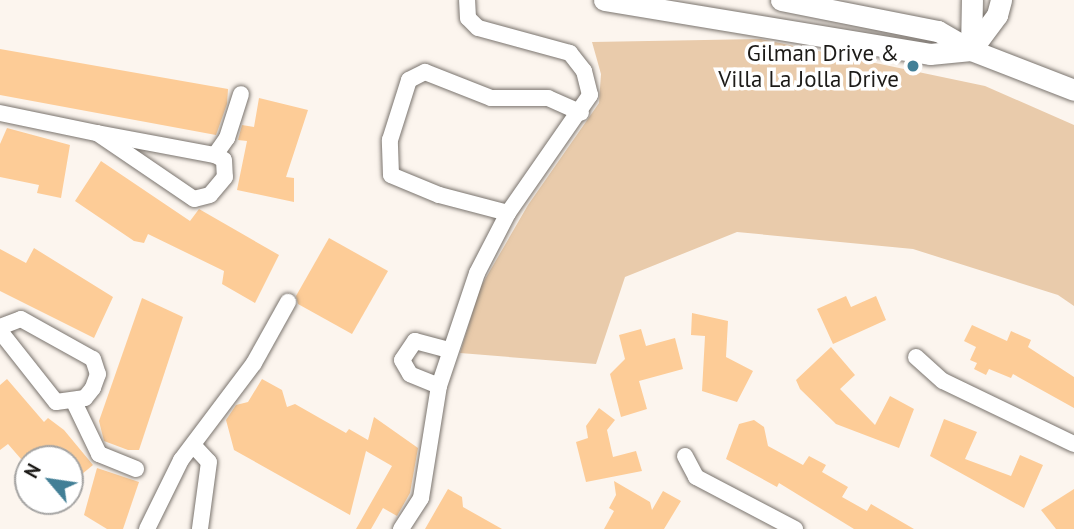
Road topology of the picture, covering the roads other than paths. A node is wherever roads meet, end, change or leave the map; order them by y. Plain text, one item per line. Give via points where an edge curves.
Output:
1 (467, 0) edge
2 (604, 0) edge
3 (781, 0) edge
4 (972, 0) edge
5 (1001, 0) edge
6 (971, 50) junction
7 (1074, 90) edge
8 (241, 93) dead end
9 (0, 113) edge
10 (581, 113) junction
11 (97, 133) junction
12 (215, 155) junction
13 (508, 213) junction
14 (288, 302) dead end
15 (0, 329) edge
16 (448, 350) junction
17 (916, 358) dead end
18 (439, 386) junction
19 (74, 402) junction
20 (1074, 443) edge
21 (193, 445) junction
22 (685, 456) dead end
23 (136, 468) dead end
24 (200, 527) edge
25 (147, 529) edge
26 (401, 529) edge
27 (795, 529) edge

1 - 10 street via 468,18 478,28 569,53 589,83
2 - 6 main road via 930,54
3 - 6 main road via 937,31
4 - 6 main road
5 - 6 main road via 997,15
6 - 7 main road
8 - 12 street via 227,138
9 - 11 street
10 - 13 street
10 - 13 street via 548,98 491,98 425,72 409,80 390,140 391,175 416,188
11 - 12 street
11 - 12 street via 155,177 194,199 210,195 225,177 224,160
13 - 16 street via 477,273
14 - 21 street via 254,363
15 - 19 street via 56,402
15 - 19 street via 21,319 93,359 99,374 93,388
16 - 18 street
16 - 18 street via 415,341 402,360 410,374
17 - 20 street via 943,381
18 - 26 street via 421,498
19 - 23 street via 99,454
21 - 24 street via 209,462
21 - 25 street
22 - 27 street via 696,477

